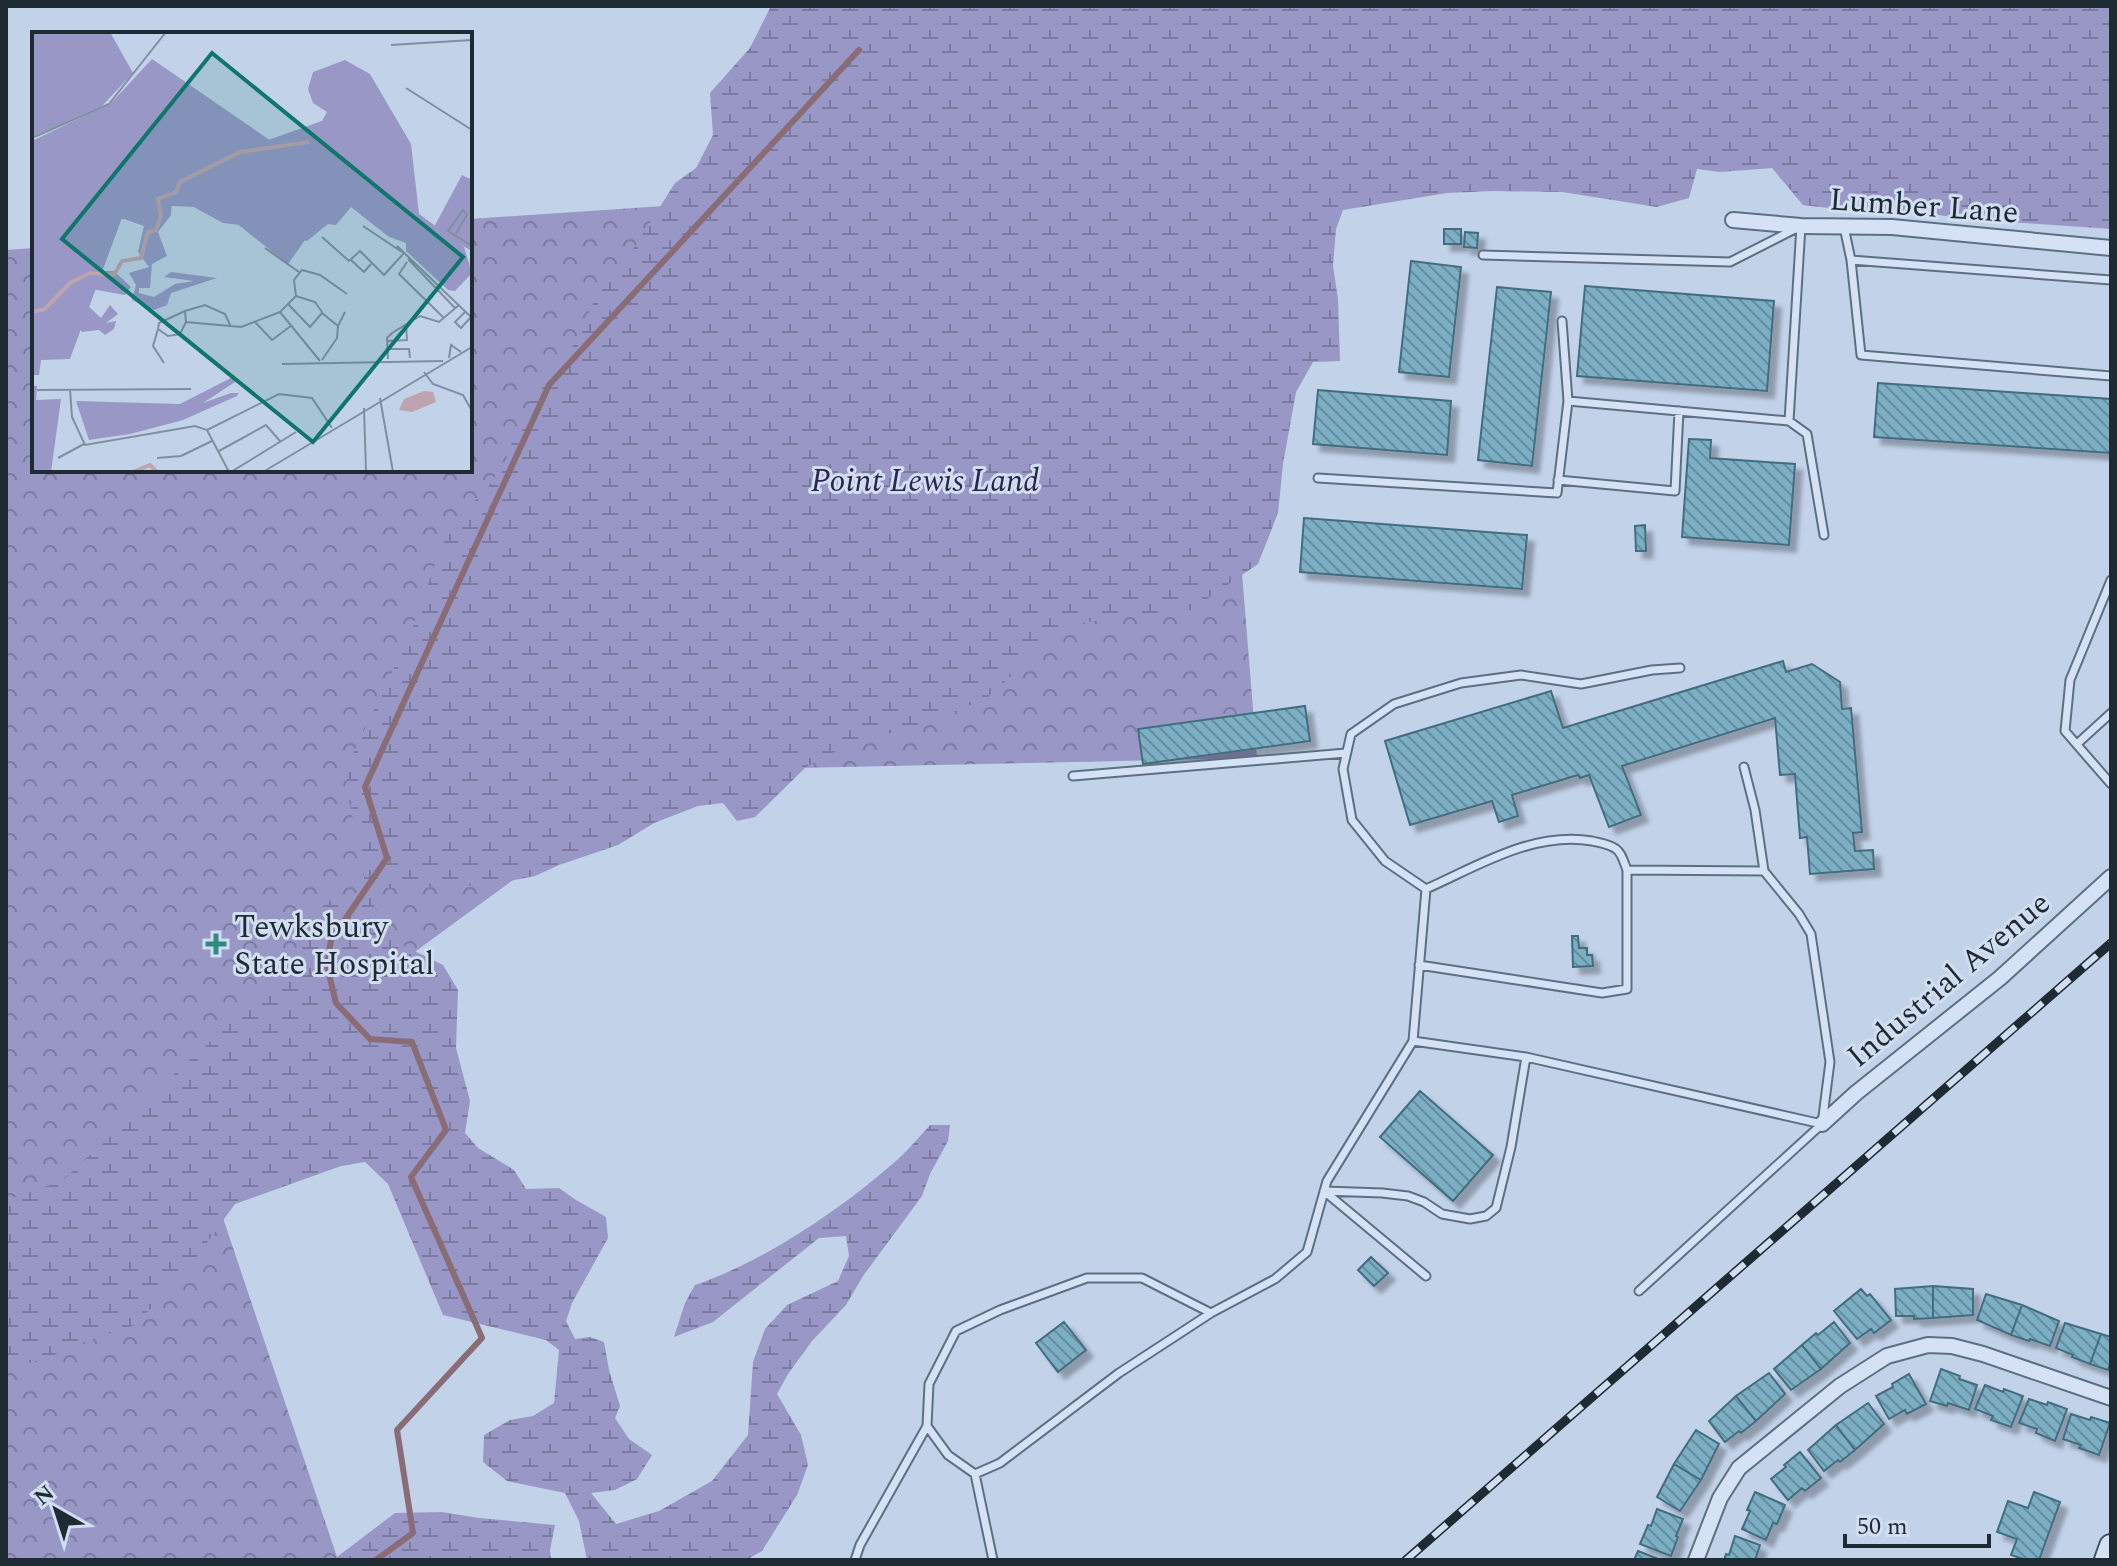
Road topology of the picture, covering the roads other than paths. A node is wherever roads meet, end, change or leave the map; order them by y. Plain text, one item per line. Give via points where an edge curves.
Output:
1 (1733, 220) dead end
2 (1843, 225) junction
3 (1801, 226) junction
4 (2111, 248) edge
5 (1483, 255) dead end
6 (1851, 260) junction
7 (2111, 280) edge
8 (1562, 321) dead end
9 (2111, 376) edge
10 (1568, 401) junction
11 (1679, 411) junction
12 (1789, 421) junction
13 (1318, 478) dead end
14 (1558, 480) junction
15 (1824, 535) dead end
16 (2110, 583) edge
17 (1680, 668) dead end
18 (2111, 713) edge
19 (2077, 744) junction
20 (1346, 753) junction
21 (1744, 767) dead end
22 (1073, 776) dead end
23 (2111, 784) edge
24 (1627, 870) junction
25 (1764, 871) junction
26 (2111, 877) edge
27 (1426, 889) junction
28 (1419, 965) junction
29 (1413, 1041) junction
30 (1526, 1057) junction
31 (1822, 1124) junction
32 (1324, 1191) junction
33 (1426, 1276) dead end
34 (1639, 1291) dead end
35 (1211, 1313) junction
36 (2111, 1398) edge
37 (927, 1426) junction
38 (975, 1474) junction
39 (2111, 1546) edge
40 (855, 1560) edge
41 (993, 1560) edge
42 (1696, 1560) edge
43 (2106, 1560) edge

1 - 3 street, Lumber Lane
2 - 3 street, Lumber Lane
2 - 4 street, Lumber Lane
2 - 6 lane
3 - 5 lane via 1730,262
3 - 12 lane
6 - 7 lane
6 - 9 lane via 1861,355
8 - 10 lane
10 - 11 lane
10 - 14 lane
11 - 12 lane
11 - 14 lane via 1675,491
12 - 15 lane via 1807,434
13 - 14 lane via 1557,493
16 - 19 lane via 2070,680 2065,731
17 - 20 lane via 1581,684 1521,675 1461,683 1394,704 1351,734
18 - 19 lane
19 - 23 lane
20 - 22 lane
20 - 27 lane via 1343,769 1352,820 1385,861
21 - 25 lane
24 - 25 lane
24 - 27 lane via 1619,850 1609,845 1551,839
24 - 28 lane via 1627,989 1602,993
25 - 31 lane via 1811,934 1830,1062
26 - 31 street, Industrial Avenue via 2000,978
27 - 28 lane
28 - 29 lane
29 - 30 lane
29 - 32 lane
30 - 31 lane
30 - 32 lane via 1496,1208 1486,1216 1442,1214 1408,1196
31 - 34 lane
32 - 33 lane
32 - 35 lane via 1307,1252 1275,1279
35 - 37 lane via 1142,1278 1087,1278 1000,1310 956,1331 929,1384
35 - 38 lane via 1119,1373 1000,1463
36 - 42 street via 1952,1346 1928,1345 1887,1356 1840,1386 1739,1468 1720,1498
37 - 38 lane via 948,1455
37 - 40 lane
38 - 41 lane
39 - 43 main road

